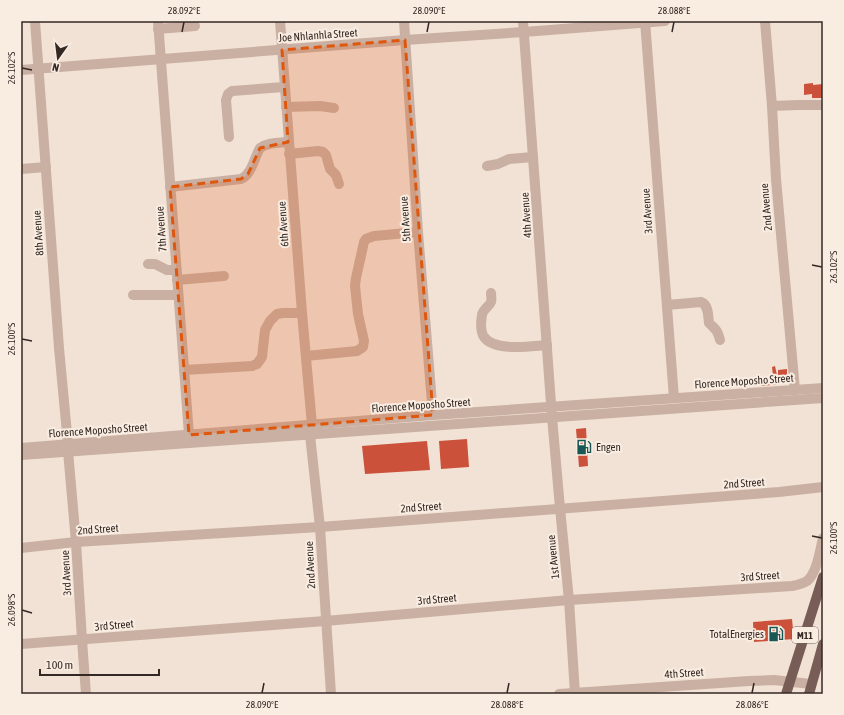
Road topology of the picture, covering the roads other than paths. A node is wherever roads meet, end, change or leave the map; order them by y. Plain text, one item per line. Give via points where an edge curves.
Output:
1 (35, 21) edge
2 (280, 21) edge
3 (404, 21) edge
4 (523, 21) edge
5 (665, 21) edge
6 (765, 21) edge
7 (645, 22) edge
8 (158, 25) edge
9 (195, 26) dead end
10 (524, 32) junction
11 (405, 40) junction
12 (282, 50) junction
13 (161, 59) junction
14 (39, 68) junction
15 (21, 70) edge
16 (284, 87) junction
17 (823, 105) edge
18 (772, 106) junction
19 (286, 107) junction
20 (334, 108) dead end
21 (229, 137) dead end
22 (288, 142) junction
23 (289, 154) junction
24 (533, 157) junction
25 (487, 166) dead end
26 (46, 167) junction
27 (21, 169) edge
28 (339, 184) dead end
29 (170, 187) junction
30 (418, 232) junction
31 (148, 264) dead end
32 (177, 275) junction
33 (224, 276) dead end
34 (491, 293) dead end
35 (133, 295) dead end
36 (178, 295) junction
37 (667, 305) junction
38 (302, 313) junction
39 (720, 340) dead end
40 (547, 345) junction
41 (306, 356) junction
42 (184, 370) junction
43 (823, 388) edge
44 (795, 390) junction
45 (674, 398) junction
46 (823, 398) edge
47 (552, 412) junction
48 (433, 416) junction
49 (310, 430) junction
50 (189, 435) junction
51 (21, 448) edge
52 (68, 448) junction
53 (21, 455) edge
54 (823, 487) edge
55 (560, 508) junction
56 (320, 527) junction
57 (823, 538) edge
58 (76, 542) junction
59 (21, 548) edge
60 (823, 577) edge
61 (569, 600) junction
62 (325, 620) junction
63 (82, 640) junction
64 (21, 644) edge
65 (823, 644) edge
66 (790, 682) junction
67 (810, 689) edge
68 (575, 693) edge
69 (86, 694) edge
70 (330, 694) edge
71 (559, 694) edge
72 (786, 694) edge

1 - 14 street, 8th Avenue
2 - 12 street, 6th Avenue
3 - 11 street, 5th Avenue
4 - 10 street, 4th Avenue
5 - 7 street, Joe Nhlanhla Street
6 - 18 street, 2nd Avenue
7 - 10 street, Joe Nhlanhla Street
7 - 37 street, 3rd Avenue
8 - 9 street
8 - 13 street, 7th Avenue
10 - 11 street, Joe Nhlanhla Street
10 - 24 street, 4th Avenue
11 - 12 street, Joe Nhlanhla Street
11 - 30 street, 5th Avenue
12 - 13 street, Joe Nhlanhla Street
12 - 16 street, 6th Avenue
13 - 14 street, Joe Nhlanhla Street
13 - 29 street, 7th Avenue
14 - 15 street, Joe Nhlanhla Street
14 - 26 street, 8th Avenue
16 - 19 street, 6th Avenue
16 - 21 street via 232,91 228,94 226,100
17 - 18 street
18 - 44 street, 2nd Avenue
19 - 20 street
19 - 22 street, 6th Avenue
22 - 23 street, 6th Avenue
22 - 29 street via 264,145 260,148 248,174 241,179
23 - 28 street via 323,152
23 - 38 street, 6th Avenue
24 - 25 street via 509,159
24 - 40 street, 4th Avenue
26 - 27 street
26 - 52 street, 8th Avenue
29 - 32 street, 7th Avenue
30 - 41 street via 374,236 364,242 355,286 363,347 357,351
30 - 48 street, 5th Avenue
31 - 32 street via 155,264
32 - 33 street
32 - 36 street, 7th Avenue
34 - 40 street via 490,304 482,313 482,329 489,341 507,347
35 - 36 street
36 - 42 street, 7th Avenue
37 - 39 street via 704,303 707,306 709,323 718,332
37 - 45 street, 3rd Avenue
38 - 41 street, 6th Avenue
38 - 42 street via 277,314 270,321 264,330 262,357 257,364
40 - 47 street, 4th Avenue
41 - 49 street, 6th Avenue
42 - 50 street, 7th Avenue
43 - 44 street, Florence Moposho Street
44 - 45 street, Florence Moposho Street
45 - 47 street, Florence Moposho Street
46 - 47 street, Florence Moposho Street
47 - 48 street, Florence Moposho Street
47 - 49 street, Florence Moposho Street
47 - 55 street, 1st Avenue
48 - 49 street, Florence Moposho Street
49 - 50 street, Florence Moposho Street
49 - 52 street, Florence Moposho Street
49 - 56 street, 2nd Avenue
50 - 52 street, Florence Moposho Street
51 - 52 street, Florence Moposho Street
52 - 53 street, Florence Moposho Street
52 - 58 street, 3rd Avenue
54 - 55 street, 2nd Street
55 - 56 street, 2nd Street
55 - 61 street, 1st Avenue
56 - 58 street, 2nd Street
56 - 62 street, 2nd Avenue
57 - 61 street, 3rd Street via 814,572 799,585
58 - 59 street, 2nd Street
58 - 63 street, 3rd Avenue
60 - 66 main road, M11
61 - 62 street, 3rd Street
61 - 68 street, 1st Avenue
62 - 63 street, 3rd Street
62 - 70 street, 2nd Avenue
63 - 64 street, 3rd Street
63 - 69 street, 3rd Avenue
65 - 67 main road, M11
66 - 67 street, 4th Street
66 - 68 street, 4th Street via 749,681
66 - 72 main road, M11
68 - 71 street, 4th Street

